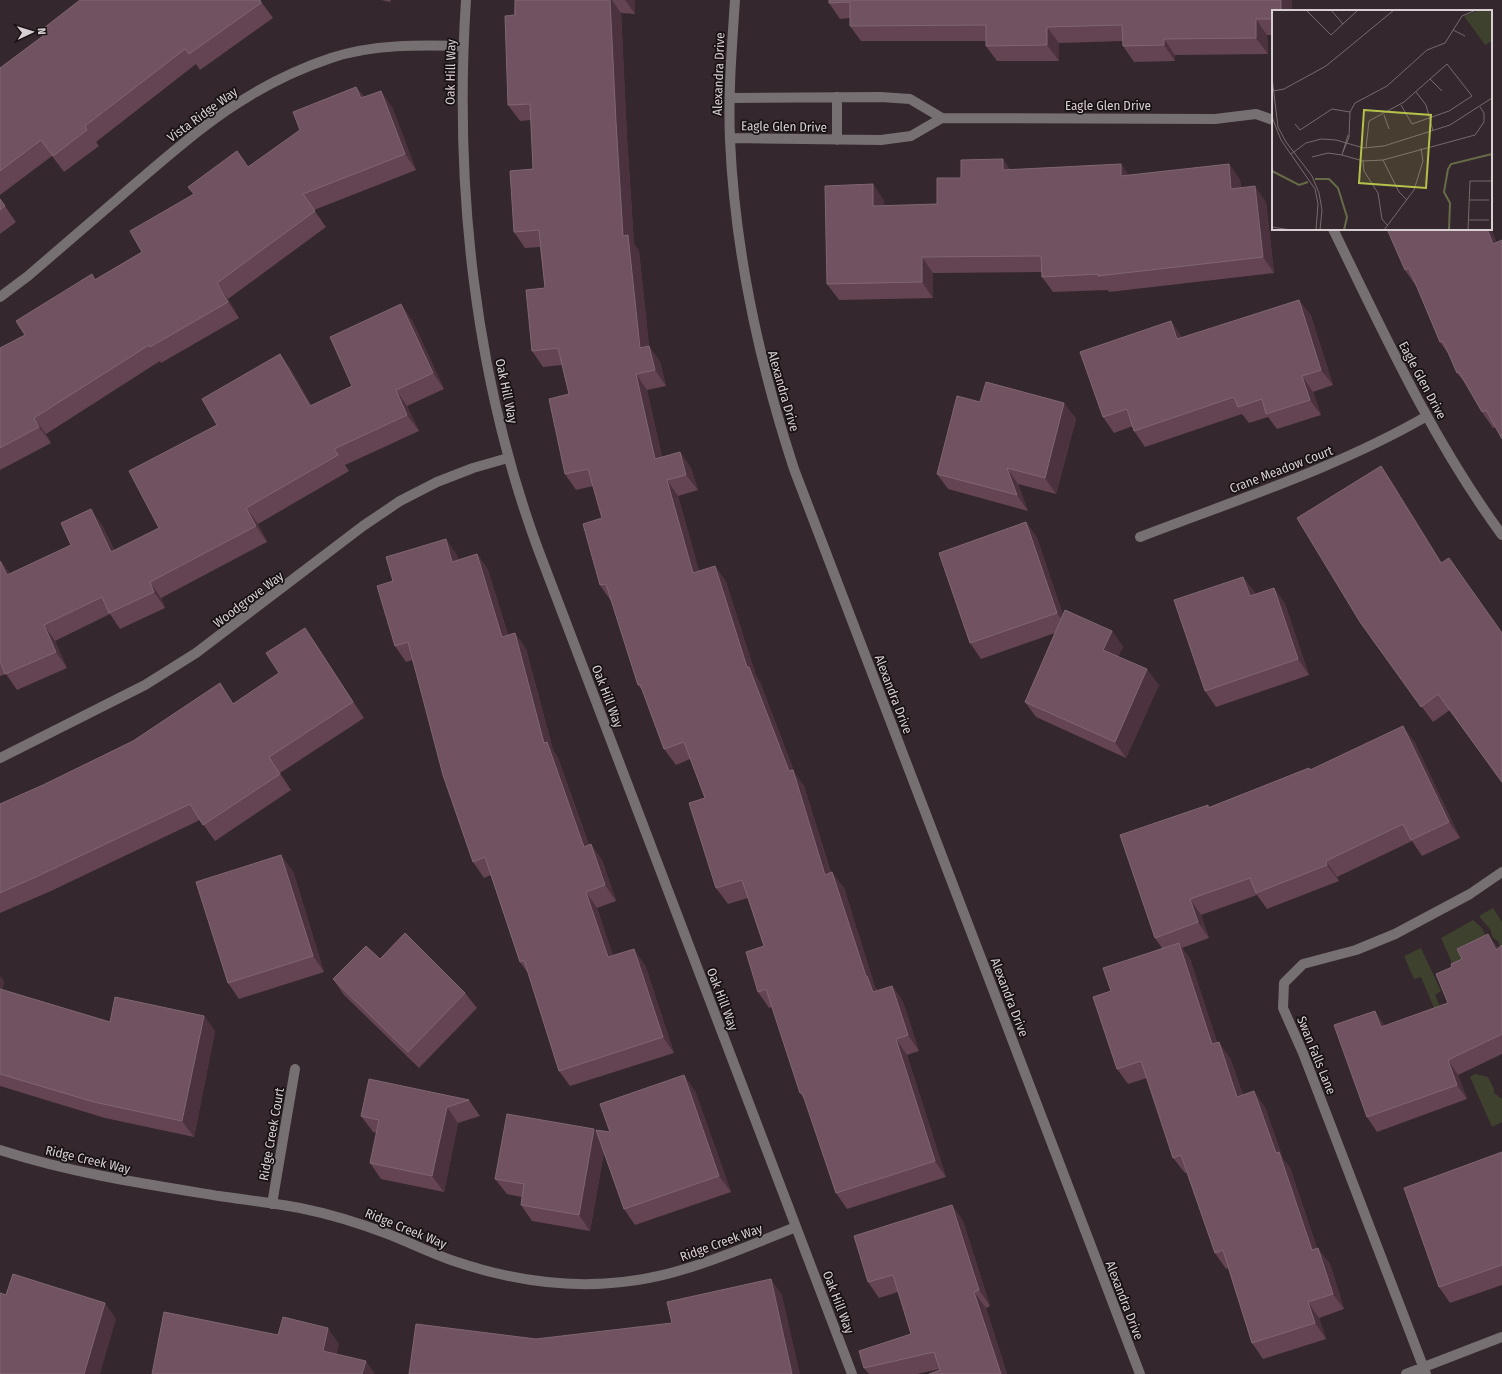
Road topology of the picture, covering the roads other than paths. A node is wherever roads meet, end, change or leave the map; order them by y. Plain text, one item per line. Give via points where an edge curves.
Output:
1 (466, 0) edge
2 (735, 0) edge
3 (463, 46) junction
4 (838, 97) junction
5 (730, 98) junction
6 (942, 118) junction
7 (1272, 120) edge
8 (730, 138) junction
9 (838, 140) junction
10 (1333, 230) edge
11 (0, 297) edge
12 (1427, 416) junction
13 (508, 458) junction
14 (1502, 535) edge
15 (1140, 537) dead end
16 (0, 758) edge
17 (1502, 872) edge
18 (295, 1069) dead end
19 (0, 1150) edge
20 (272, 1204) junction
21 (796, 1227) junction
22 (1502, 1337) edge
23 (1425, 1371) edge
24 (852, 1374) edge
25 (1140, 1374) edge
26 (1406, 1374) edge

1 - 3 street, Oak Hill Way
2 - 5 street, Alexandra Drive
3 - 11 street, Vista Ridge Way via 393,47 359,51 295,72 259,89 189,137 28,276
3 - 13 street, Oak Hill Way via 462,107 470,251 493,393
4 - 5 street, Eagle Glen Drive
4 - 6 street, Eagle Glen Drive via 910,99
4 - 9 street, Eagle Glen Drive
5 - 8 street, Alexandra Drive
6 - 7 street, Eagle Glen Drive via 1215,119 1256,114
6 - 9 street, Eagle Glen Drive via 910,136 881,140
8 - 9 street, Eagle Glen Drive
8 - 25 street, Alexandra Drive via 732,184 741,261 753,325 765,375 794,469
10 - 12 street, Eagle Glen Drive
12 - 14 street, Eagle Glen Drive
12 - 15 street, Crane Meadow Court via 1348,457
13 - 16 street, Woodgrove Way via 444,479 400,501 363,526 196,654 145,685
13 - 21 street, Oak Hill Way via 538,549
17 - 23 street, Swan Falls Lane via 1470,894 1395,934 1356,950 1303,964 1284,983 1283,1008 1303,1053
18 - 20 street, Ridge Creek Court
19 - 20 street, Ridge Creek Way via 86,1173
20 - 21 street, Ridge Creek Way via 342,1217 454,1262 502,1277 583,1286 655,1277 688,1268
21 - 24 street, Oak Hill Way
22 - 23 street
23 - 26 street

